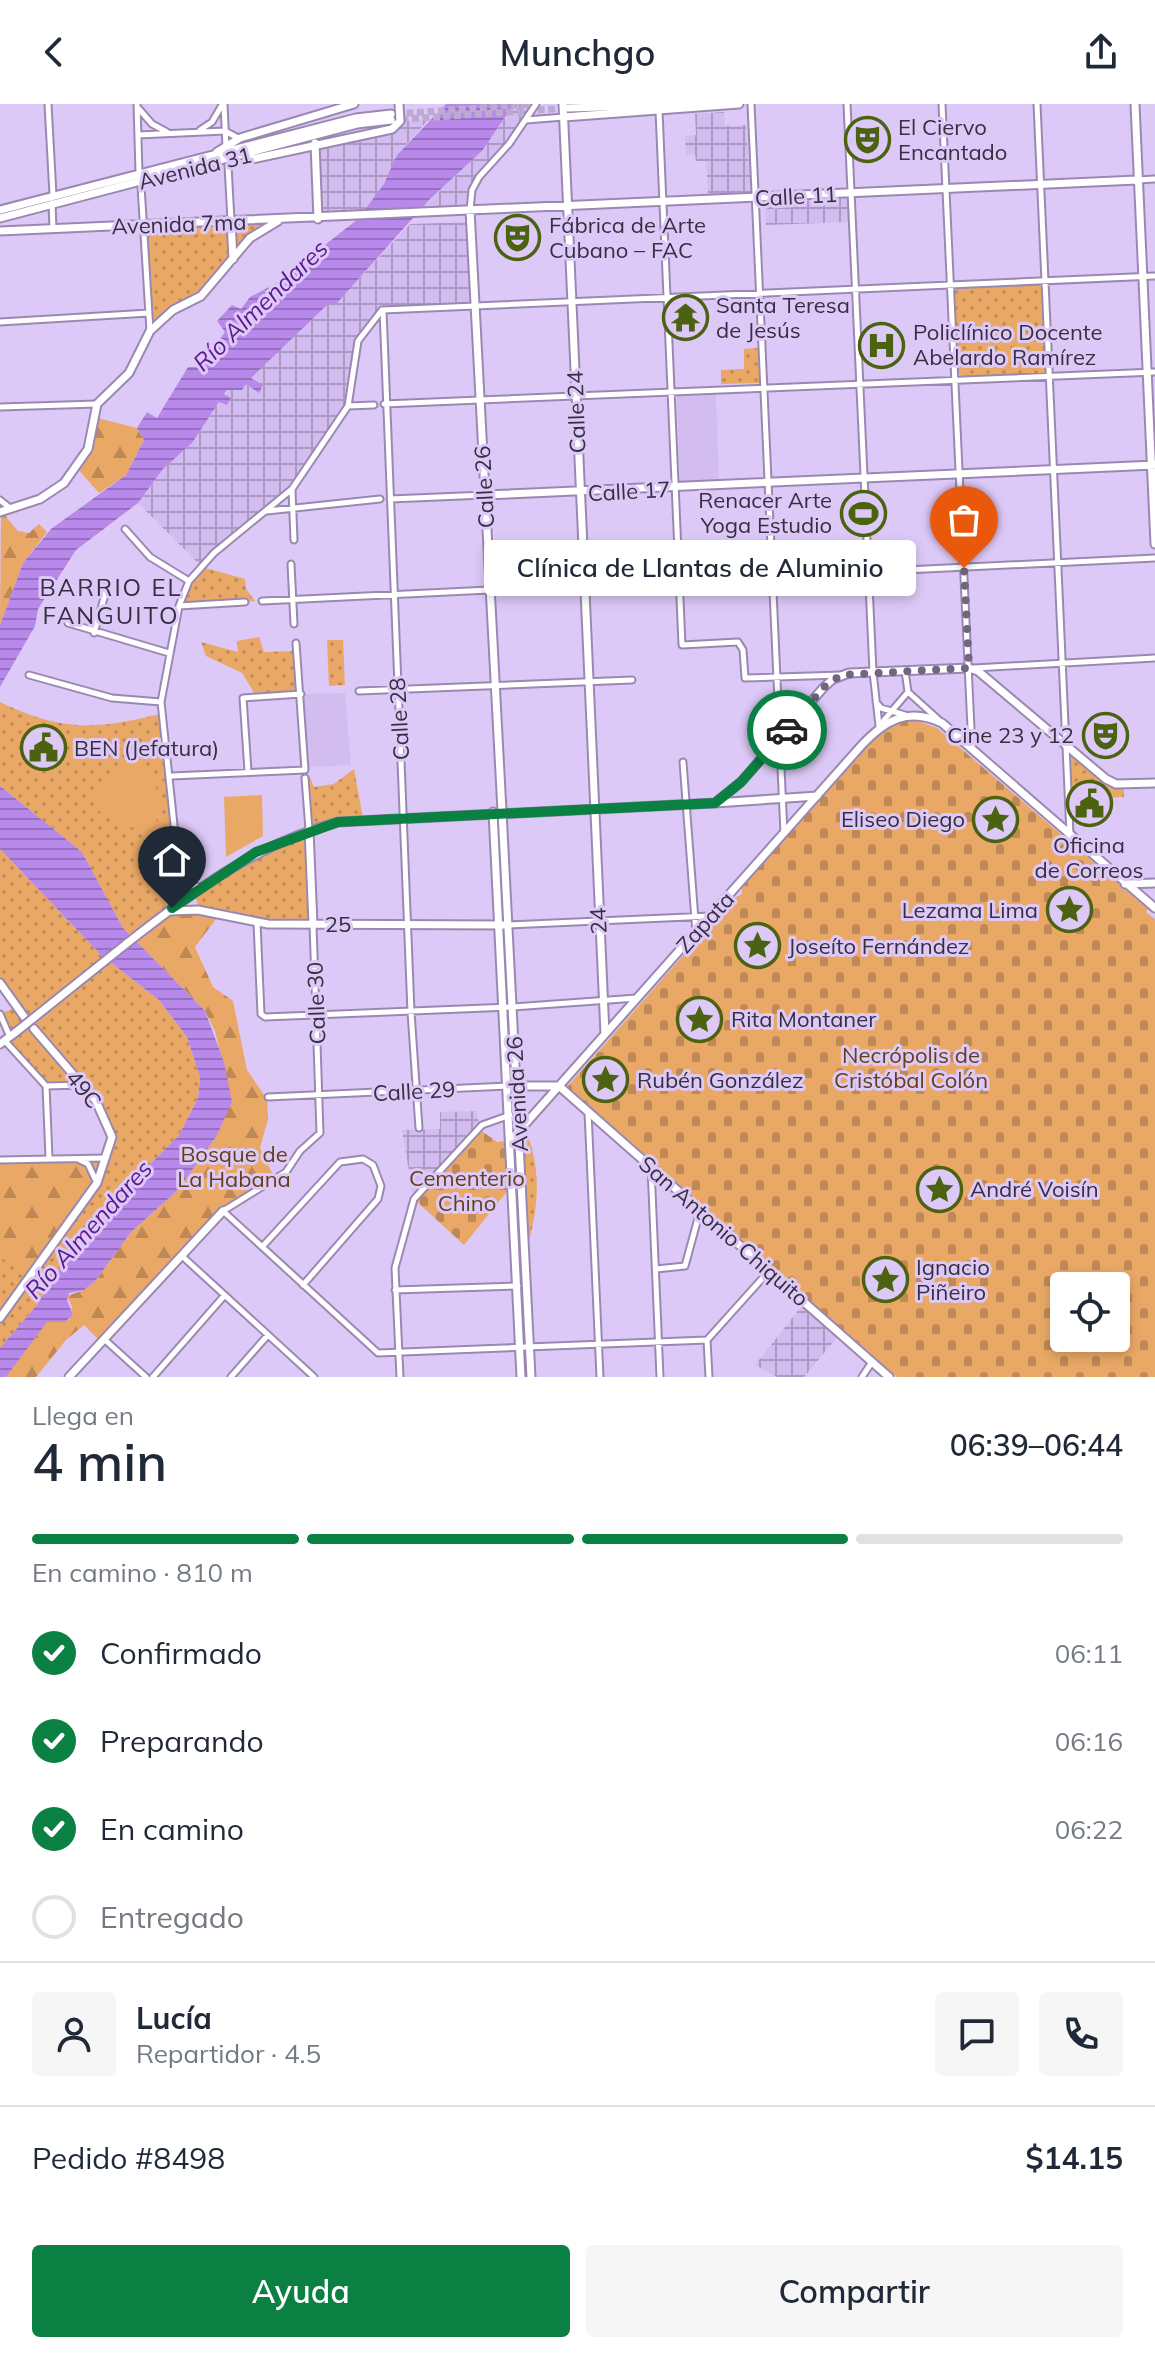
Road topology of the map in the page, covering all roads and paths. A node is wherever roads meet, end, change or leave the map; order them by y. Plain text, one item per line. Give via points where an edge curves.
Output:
1 (48, 104) edge
2 (137, 104) edge
3 (223, 104) edge
4 (314, 104) edge
5 (322, 104) edge
6 (354, 104) edge
7 (536, 104) edge
8 (702, 104) edge
9 (739, 104) edge
10 (751, 104) edge
11 (847, 104) edge
12 (942, 104) edge
13 (1037, 104) edge
14 (1135, 104) edge
15 (566, 106) edge
16 (335, 109) junction
17 (395, 110) edge
18 (659, 111) junction
19 (315, 115) junction
20 (564, 117) junction
21 (525, 120) junction
22 (225, 131) junction
23 (172, 133) junction
24 (195, 133) junction
25 (138, 135) junction
26 (240, 138) junction
27 (315, 143) junction
28 (226, 147) junction
29 (197, 160) junction
30 (228, 165) junction
31 (139, 173) junction
32 (1155, 179) edge
33 (1137, 180) junction
34 (141, 186) junction
35 (1041, 186) junction
36 (946, 188) junction
37 (851, 194) junction
38 (86, 195) junction
39 (317, 197) junction
40 (757, 198) junction
41 (53, 199) junction
42 (661, 204) junction
43 (566, 208) junction
44 (0, 210) edge
45 (465, 210) junction
46 (358, 216) joint
47 (0, 218) edge
48 (300, 219) junction
49 (318, 219) junction
50 (282, 220) junction
51 (231, 221) junction
52 (143, 225) junction
53 (53, 229) junction
54 (0, 231) edge
55 (233, 259) junction
56 (1142, 276) junction
57 (1155, 276) edge
58 (1045, 281) junction
59 (950, 284) junction
60 (856, 288) junction
61 (761, 292) junction
62 (665, 297) junction
63 (570, 301) junction
64 (475, 305) junction
65 (383, 310) junction
66 (149, 313) junction
67 (0, 322) edge
68 (150, 331) junction
69 (1145, 372) junction
70 (1155, 372) edge
71 (1050, 377) junction
72 (955, 381) junction
73 (859, 385) junction
74 (765, 389) junction
75 (670, 393) junction
76 (575, 397) junction
77 (480, 401) junction
78 (97, 404) junction
79 (384, 404) junction
80 (374, 405) dead end
81 (348, 406) junction
82 (0, 407) edge
83 (1152, 465) edge
84 (1054, 469) junction
85 (959, 474) junction
86 (864, 478) junction
87 (770, 483) junction
88 (292, 489) junction
89 (674, 489) junction
90 (579, 493) junction
91 (485, 495) junction
92 (380, 499) dead end
93 (390, 499) junction
94 (0, 500) edge
95 (294, 506) junction
96 (11, 509) junction
97 (267, 511) junction
98 (0, 512) edge
99 (125, 529) dead end
100 (294, 540) dead end
101 (1155, 544) edge
102 (1155, 558) edge
103 (1059, 563) junction
104 (291, 564) dead end
105 (964, 568) junction
106 (869, 572) junction
107 (773, 577) junction
108 (189, 581) junction
109 (678, 581) junction
110 (108, 584) dead end
111 (583, 586) junction
112 (489, 591) junction
113 (394, 595) junction
114 (293, 599) junction
115 (262, 601) dead end
116 (245, 602) dead end
117 (179, 606) junction
118 (68, 623) dead end
119 (294, 624) dead end
120 (94, 633) junction
121 (296, 643) dead end
122 (169, 653) junction
123 (1155, 658) edge
124 (1064, 662) junction
125 (969, 668) junction
126 (905, 671) junction
127 (873, 672) junction
128 (29, 675) dead end
129 (841, 675) junction
130 (777, 676) junction
131 (632, 680) dead end
132 (588, 682) junction
133 (493, 684) junction
134 (397, 690) junction
135 (359, 691) dead end
136 (908, 692) junction
137 (301, 694) junction
138 (876, 701) junction
139 (161, 702) junction
140 (892, 712) junction
141 (908, 715) junction
142 (942, 723) junction
143 (879, 726) junction
144 (780, 739) junction
145 (1066, 743) junction
146 (972, 751) junction
147 (683, 762) dead end
148 (248, 771) junction
149 (172, 776) junction
150 (305, 778) dead end
151 (1155, 783) edge
152 (818, 796) junction
153 (781, 798) junction
154 (715, 803) junction
155 (687, 805) junction
156 (594, 808) junction
157 (498, 812) junction
158 (404, 816) junction
159 (309, 830) junction
160 (784, 835) junction
161 (1070, 836) junction
162 (495, 859) junction
163 (179, 872) junction
164 (504, 873) junction
165 (1155, 883) edge
166 (1125, 884) junction
167 (202, 887) junction
168 (1155, 908) edge
169 (171, 910) junction
170 (711, 916) junction
171 (695, 917) junction
172 (598, 922) junction
173 (257, 923) junction
174 (313, 924) junction
175 (408, 924) junction
176 (503, 925) junction
177 (696, 934) junction
178 (0, 983) edge
179 (638, 998) junction
180 (602, 1001) junction
181 (509, 1007) junction
182 (411, 1012) junction
183 (0, 1014) edge
184 (316, 1016) junction
185 (25, 1018) dead end
186 (34, 1029) dead end
187 (605, 1034) junction
188 (8, 1038) edge
189 (82, 1085) junction
190 (46, 1086) junction
191 (513, 1086) junction
192 (559, 1086) junction
193 (417, 1092) junction
194 (320, 1095) junction
195 (268, 1097) dead end
196 (588, 1111) junction
197 (510, 1115) junction
198 (419, 1128) dead end
199 (519, 1129) junction
200 (511, 1140) junction
201 (0, 1158) edge
202 (49, 1158) junction
203 (77, 1158) junction
204 (106, 1158) junction
205 (651, 1167) junction
206 (97, 1183) junction
207 (700, 1210) junction
208 (223, 1211) junction
209 (262, 1247) junction
210 (181, 1256) junction
211 (656, 1269) junction
212 (769, 1271) junction
213 (303, 1285) junction
214 (522, 1286) junction
215 (395, 1290) junction
216 (224, 1296) junction
217 (0, 1318) edge
218 (267, 1336) junction
219 (104, 1339) junction
220 (707, 1340) junction
221 (658, 1343) junction
222 (599, 1344) junction
223 (525, 1347) junction
224 (398, 1353) junction
225 (872, 1362) junction
226 (310, 1376) edge
227 (69, 1377) edge
228 (146, 1377) edge
229 (153, 1377) edge
230 (231, 1377) edge
231 (400, 1377) edge
232 (521, 1377) edge
233 (531, 1377) edge
234 (600, 1377) edge
235 (660, 1377) edge
236 (709, 1377) edge
237 (862, 1377) edge
238 (889, 1377) edge

1 - 41 street
2 - 23 street via 152,124
2 - 25 street
3 - 22 street
3 - 24 street via 212,122
4 - 19 main road
5 - 16 main road
6 - 16 main road
7 - 21 street
8 - 15 main road
9 - 18 main road
10 - 40 street
11 - 37 street
12 - 36 street
13 - 35 street
14 - 33 main road
15 - 20 main road
16 - 19 main road
17 - 27 main road via 400,121 392,129
17 - 29 main road, Avenida 31
17 - 38 main road, Avenida 31
18 - 20 main road
18 - 42 street
19 - 26 main road
20 - 21 street
20 - 43 main road
21 - 45 street via 479,177
22 - 24 street
22 - 26 street
22 - 28 street
23 - 24 street
23 - 25 street
25 - 31 street
26 - 28 main road
27 - 30 main road
27 - 39 main road
28 - 29 main road
29 - 31 main road, Avenida 31
30 - 34 main road
30 - 51 street
31 - 41 main road, Avenida 31
32 - 33 street, Calle 11
33 - 35 main road, Calle 11
33 - 56 main road
34 - 38 main road
34 - 52 street
35 - 36 main road, Calle 11
35 - 58 street
36 - 37 main road, Calle 11
36 - 59 street
37 - 40 main road, Calle 11
37 - 60 street
38 - 41 main road, Avenida 31
39 - 48 main road
39 - 49 main road
40 - 42 main road, Calle 11
40 - 61 street
41 - 44 main road, Avenida 31
41 - 47 main road, Avenida 31
41 - 53 street
42 - 43 main road, Calle 11
42 - 62 street
43 - 45 main road, Calle 11
43 - 63 main road, Calle 24
45 - 46 main road, Calle 11
45 - 64 main road, Calle 26
46 - 49 main road, Avenida 7ma
48 - 49 main road, Avenida 7ma
48 - 50 main road, Avenida 7ma
50 - 51 main road, Avenida 7ma
50 - 55 main road via 250,238
51 - 52 main road, Avenida 7ma
51 - 55 main road
52 - 53 main road, Avenida 7ma
52 - 66 street
53 - 54 main road, Avenida 7ma
55 - 68 main road via 201,296 173,310
56 - 57 street
56 - 58 street
56 - 69 main road
58 - 59 street
58 - 71 street
59 - 60 street
59 - 72 street
60 - 61 street
60 - 73 street
61 - 62 street
61 - 74 street
62 - 63 street
62 - 75 street
63 - 64 street
63 - 76 main road, Calle 24
64 - 65 street
64 - 77 main road, Calle 26
65 - 79 street, Calle 28
65 - 81 street via 358,341
66 - 67 street
66 - 68 street
68 - 78 main road via 129,373
69 - 70 street
69 - 71 street
69 - 83 main road
71 - 72 street
71 - 84 street
72 - 73 street
72 - 85 street
73 - 74 street
73 - 86 street
74 - 75 street
74 - 87 street
75 - 76 street
75 - 89 street
76 - 77 street
76 - 90 main road, Calle 24
77 - 79 street
77 - 91 main road, Calle 26
78 - 82 street
78 - 96 main road via 88,449 71,476 40,499
79 - 93 street, Calle 28
80 - 81 street
81 - 88 street
83 - 84 main road, Calle 17
83 - 101 main road
84 - 85 main road, Calle 17
84 - 103 street
85 - 86 main road, Calle 17
85 - 105 street
86 - 87 main road, Calle 17
86 - 106 street
87 - 89 main road, Calle 17
87 - 107 street
88 - 95 street
88 - 97 street
89 - 90 main road, Calle 17
89 - 109 street
90 - 91 main road, Calle 17
90 - 111 main road, Calle 24
91 - 93 street, Calle 17
91 - 112 main road, Calle 26
92 - 95 street
93 - 113 street, Calle 28
94 - 96 street
95 - 97 street
95 - 100 street
96 - 98 main road
97 - 108 street via 228,540
99 - 108 street via 150,557
102 - 103 street
103 - 105 street
103 - 124 street
104 - 114 street
105 - 106 street
105 - 125 street
106 - 107 street
106 - 127 street
107 - 109 street
107 - 130 street
108 - 117 street
109 - 111 street
109 - 130 street via 682,645 738,642 745,678
110 - 120 street
111 - 112 street
111 - 132 main road, Calle 24
112 - 113 street
112 - 133 main road, Calle 26
113 - 114 street
113 - 134 street, Calle 28
114 - 115 street
114 - 119 street
116 - 117 street
117 - 122 street
118 - 120 street
120 - 122 street
121 - 137 street
122 - 139 street
123 - 124 street
124 - 125 street
124 - 145 street
125 - 126 main road
125 - 145 main road via 998,685
125 - 146 street
126 - 127 main road
126 - 136 street
127 - 129 main road
127 - 138 street
128 - 139 street via 112,698
129 - 130 street
129 - 144 main road via 824,687
130 - 144 street
131 - 132 street
132 - 133 street
132 - 156 main road, Calle 24
133 - 134 street
133 - 157 main road, Calle 26
134 - 135 street
134 - 158 street, Calle 28
136 - 140 street
136 - 142 street
137 - 148 street via 243,698
137 - 148 street via 305,770
138 - 140 street
138 - 143 street
139 - 149 street
140 - 141 street
140 - 143 street
141 - 142 main road
141 - 143 main road, Zapata
142 - 146 main road
143 - 152 main road, Zapata
144 - 153 street
144 - 154 main road
145 - 151 main road via 1111,782
145 - 161 street
146 - 161 main road
147 - 155 street
148 - 149 street
149 - 163 street
150 - 159 street, Calle 30
152 - 153 main road
152 - 160 main road, Zapata
153 - 154 main road
153 - 160 street
154 - 155 main road
155 - 156 main road
155 - 171 street
156 - 157 main road
156 - 172 main road, 24
157 - 158 main road
157 - 162 main road
157 - 164 main road, Avenida 26
158 - 159 main road via 348,820
158 - 175 street, Calle 28
159 - 167 main road via 256,852
159 - 174 main road, Calle 30
160 - 170 main road, Zapata
161 - 166 main road
162 - 164 main road
162 - 176 main road
163 - 167 street via 192,886
163 - 169 street
164 - 176 main road, Avenida 26
165 - 166 main road
166 - 168 main road
167 - 169 main road
169 - 173 main road, 25 via 198,910
169 - 188 main road, bridge
170 - 171 street
170 - 177 main road, Zapata
171 - 172 street
171 - 177 street
172 - 176 street
172 - 180 main road, 24
173 - 174 main road, 25
173 - 184 street via 263,1016
174 - 175 main road, 25
174 - 184 street, Calle 30
175 - 176 main road, 25
175 - 182 street, Calle 28
176 - 181 main road, Avenida 26
177 - 179 main road, Zapata
178 - 185 main road
179 - 180 street
179 - 187 main road, Zapata
180 - 181 street
180 - 187 main road, 24
181 - 182 street
181 - 191 main road, Avenida 26
182 - 184 street
182 - 193 street, Calle 28
183 - 188 street
184 - 194 street, Calle 30
186 - 189 main road, 49C
187 - 192 main road, Zapata
188 - 190 street
189 - 190 street
189 - 204 main road, 49C via 110,1128
190 - 202 street
191 - 192 main road, Calle 29
191 - 193 street, Calle 29
191 - 197 main road, Avenida 26
191 - 199 main road, Avenida 26
192 - 196 main road, San Antonio Chiquito
192 - 199 main road, Zapata
193 - 194 street, Calle 29
193 - 198 street, Calle 28
194 - 195 street, Calle 29
194 - 208 street, Calle 30 via 320,1133 286,1172
196 - 205 main road, San Antonio Chiquito
196 - 222 street
197 - 200 main road, Avenida 26
197 - 215 street via 482,1125 414,1199 395,1268
199 - 200 main road, Zapata
199 - 214 main road, Avenida 26
200 - 214 main road, Avenida 26
201 - 202 street
202 - 203 street
203 - 204 street
203 - 206 street via 88,1164
204 - 206 main road, 49C
205 - 207 main road, San Antonio Chiquito
205 - 211 street
206 - 217 main road, 49C
207 - 211 street via 685,1266
207 - 212 main road, San Antonio Chiquito
208 - 209 street
208 - 210 main road
209 - 213 street
209 - 213 street via 340,1162 363,1159 373,1165 381,1186 378,1199
210 - 216 street
210 - 219 main road
211 - 221 street
212 - 220 street
212 - 225 main road, San Antonio Chiquito
213 - 224 street via 378,1353
214 - 215 street
214 - 223 main road, Avenida 26
215 - 224 street
216 - 218 street
216 - 229 street
218 - 226 street
218 - 230 street
219 - 227 main road
219 - 228 street
220 - 221 street
220 - 236 street
221 - 222 street
221 - 235 street
222 - 223 street
222 - 234 street
223 - 224 street
223 - 232 main road, Avenida 26
223 - 233 main road, Avenida 26
224 - 231 street
225 - 237 street
225 - 238 main road, San Antonio Chiquito

